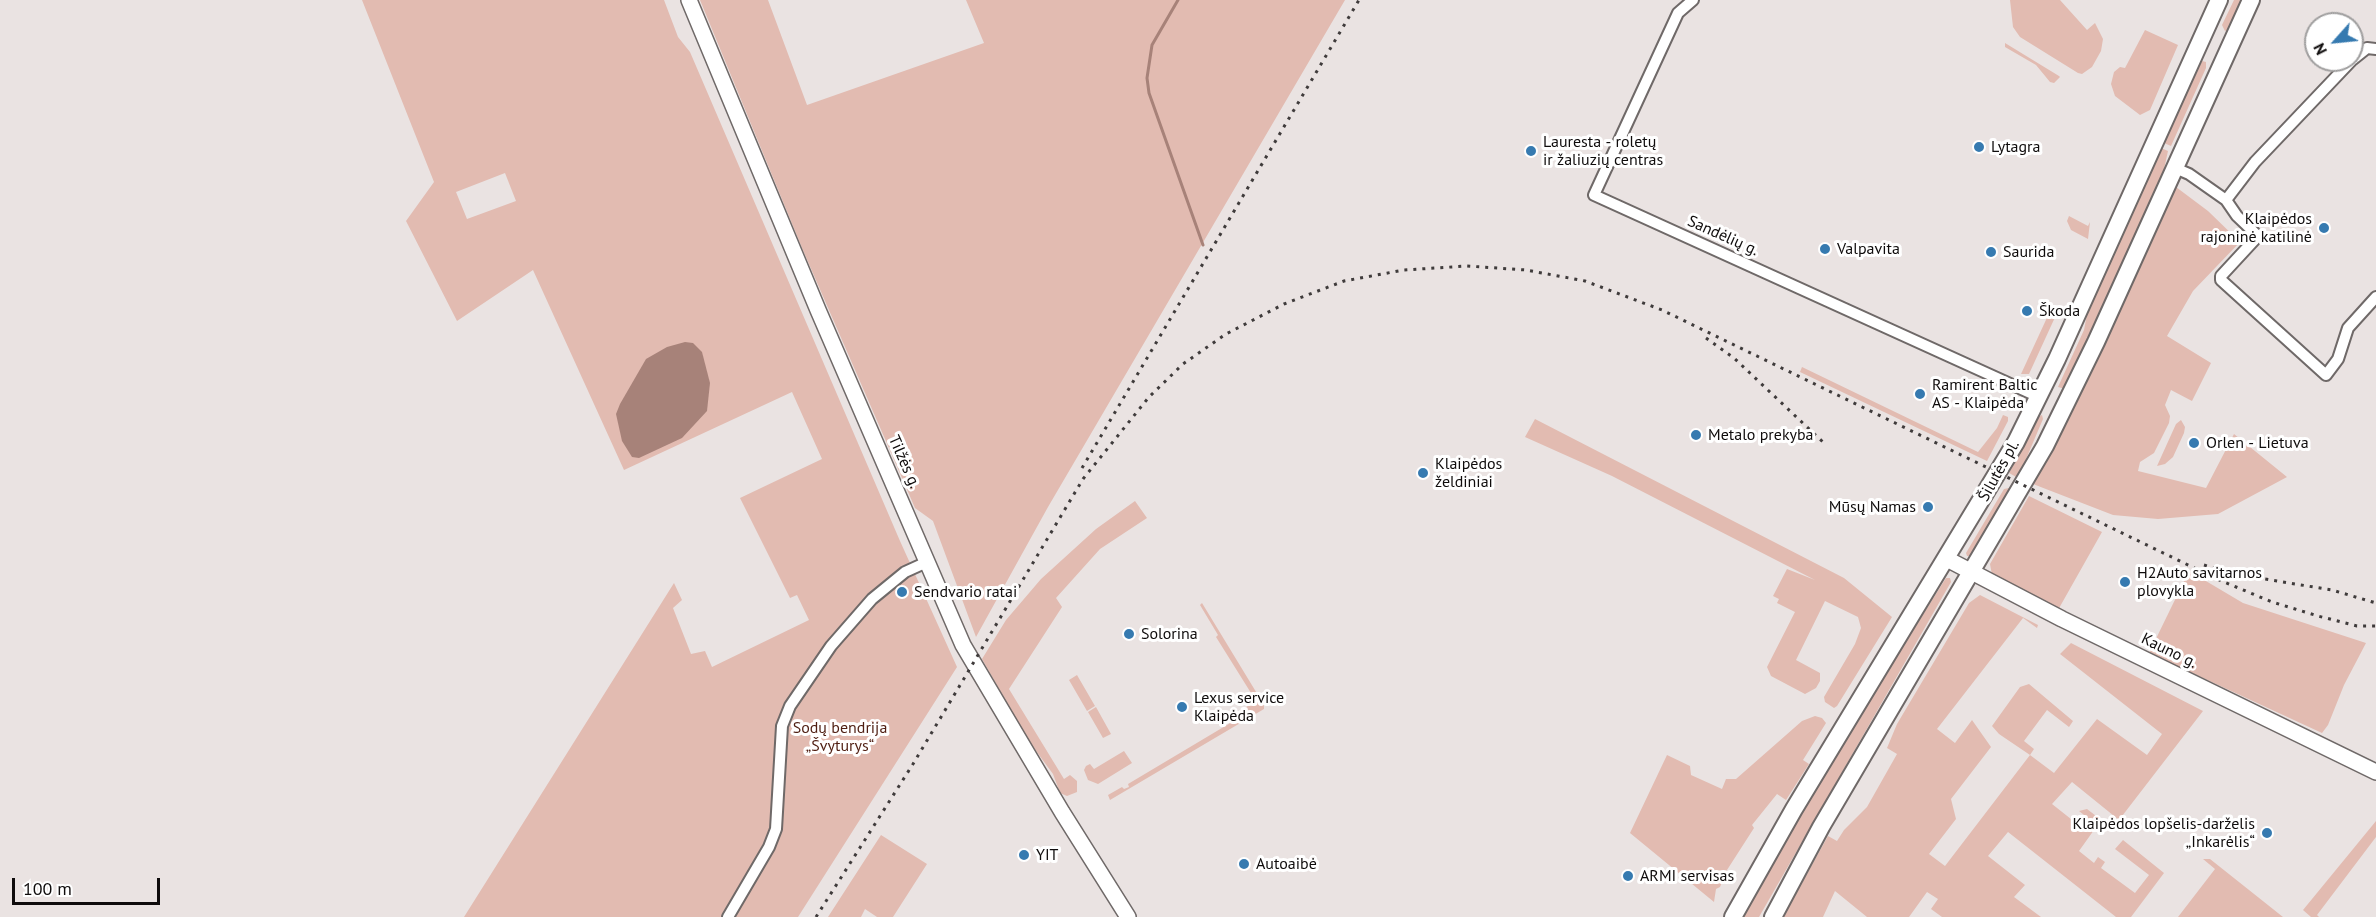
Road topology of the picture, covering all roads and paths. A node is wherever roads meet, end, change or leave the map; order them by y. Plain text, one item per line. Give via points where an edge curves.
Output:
1 (689, 0) edge
2 (1693, 0) edge
3 (2219, 0) edge
4 (2251, 0) edge
5 (2200, 43) junction
6 (2226, 54) junction
7 (2341, 72) edge
8 (2175, 168) junction
9 (2226, 200) junction
10 (2376, 297) edge
11 (2039, 397) junction
12 (2063, 410) junction
13 (1947, 559) junction
14 (927, 562) junction
15 (1972, 573) junction
16 (2376, 772) edge
17 (728, 917) edge
18 (1128, 917) edge
19 (1733, 917) edge
20 (1773, 917) edge

1 - 14 main road, Tilžės g.
2 - 11 street, Sandėlių g. via 1678,14 1594,195
3 - 5 main road, Šilutės pl.
4 - 6 main road, Šilutės pl.
5 - 6 main road
5 - 11 main road, Šilutės pl.
6 - 8 main road, Šilutės pl.
7 - 9 street via 2255,162
8 - 9 street
8 - 12 main road, Šilutės pl.
9 - 10 street via 2236,216 2258,236 2221,280 2326,375 2338,358 2348,328
11 - 12 main road
11 - 13 main road, Šilutės pl. via 1999,474
12 - 15 main road, Šilutės pl.
13 - 15 main road, Kauno g.
13 - 19 main road, Šilutės pl. via 1799,800
14 - 17 street via 905,572 872,599 831,646 790,706 782,726 776,829
14 - 18 main road, Tilžės g. via 970,658
15 - 16 main road, Kauno g.
15 - 20 main road, Šilutės pl. via 1821,827

